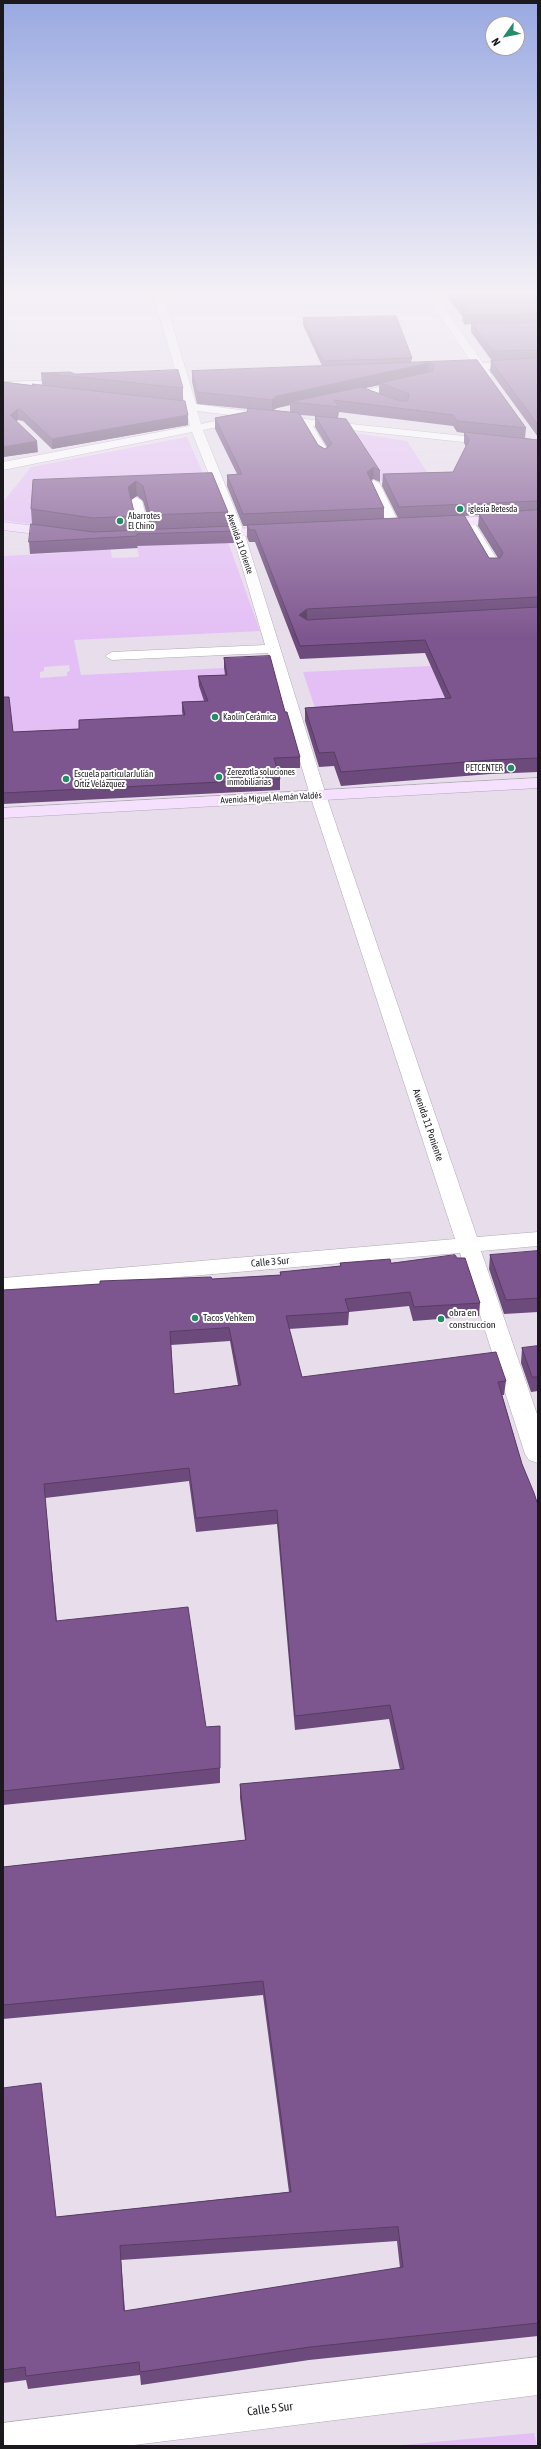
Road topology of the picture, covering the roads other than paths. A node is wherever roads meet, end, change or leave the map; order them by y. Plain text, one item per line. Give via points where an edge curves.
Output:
1 (192, 408) edge
2 (208, 408) edge
3 (291, 409) edge
4 (260, 416) junction
5 (305, 422) junction
6 (196, 428) junction
7 (533, 436) edge
8 (40, 445) dead end
9 (538, 446) edge
10 (51, 456) junction
11 (325, 456) edge
12 (22, 461) junction
13 (3, 466) edge
14 (6, 479) dead end
15 (374, 484) edge
16 (136, 501) dead end
17 (538, 518) edge
18 (468, 522) junction
19 (409, 524) edge
20 (423, 524) edge
21 (394, 525) junction
22 (3, 526) edge
23 (378, 526) edge
24 (293, 530) edge
25 (238, 532) junction
26 (192, 534) edge
27 (71, 535) edge
28 (145, 536) junction
29 (160, 536) edge
30 (130, 537) edge
31 (494, 566) edge
32 (273, 649) junction
33 (112, 656) dead end
34 (538, 783) edge
35 (318, 796) junction
36 (3, 813) edge
37 (538, 1239) edge
38 (468, 1244) junction
39 (3, 1285) edge
40 (538, 1454) edge
41 (538, 2376) edge
42 (3, 2442) edge

1 - 6 street, Avenida 11 Oriente
2 - 4 street
3 - 4 street
4 - 5 street
4 - 6 street
5 - 9 street
5 - 11 street
6 - 10 street
6 - 25 street, Avenida 11 Oriente
7 - 9 street
8 - 10 street
10 - 12 street
12 - 13 street
12 - 14 street
15 - 21 street
16 - 28 street
17 - 18 main road
18 - 20 main road
18 - 31 street
19 - 21 main road
21 - 23 main road
22 - 27 main road
24 - 25 main road
25 - 26 main road
25 - 32 street, Avenida 11 Oriente
28 - 29 main road
28 - 30 main road
32 - 33 street
32 - 35 street, Avenida 11 Oriente
34 - 35 main road, Avenida Miguel Alemán Valdés
35 - 36 main road, Avenida Miguel Alemán Valdés
35 - 38 street, Avenida 11 Poniente
37 - 38 street, Calle 3 Sur
38 - 39 street, Calle 3 Sur
38 - 40 street, Avenida 11 Poniente
41 - 42 street, Calle 5 Sur

